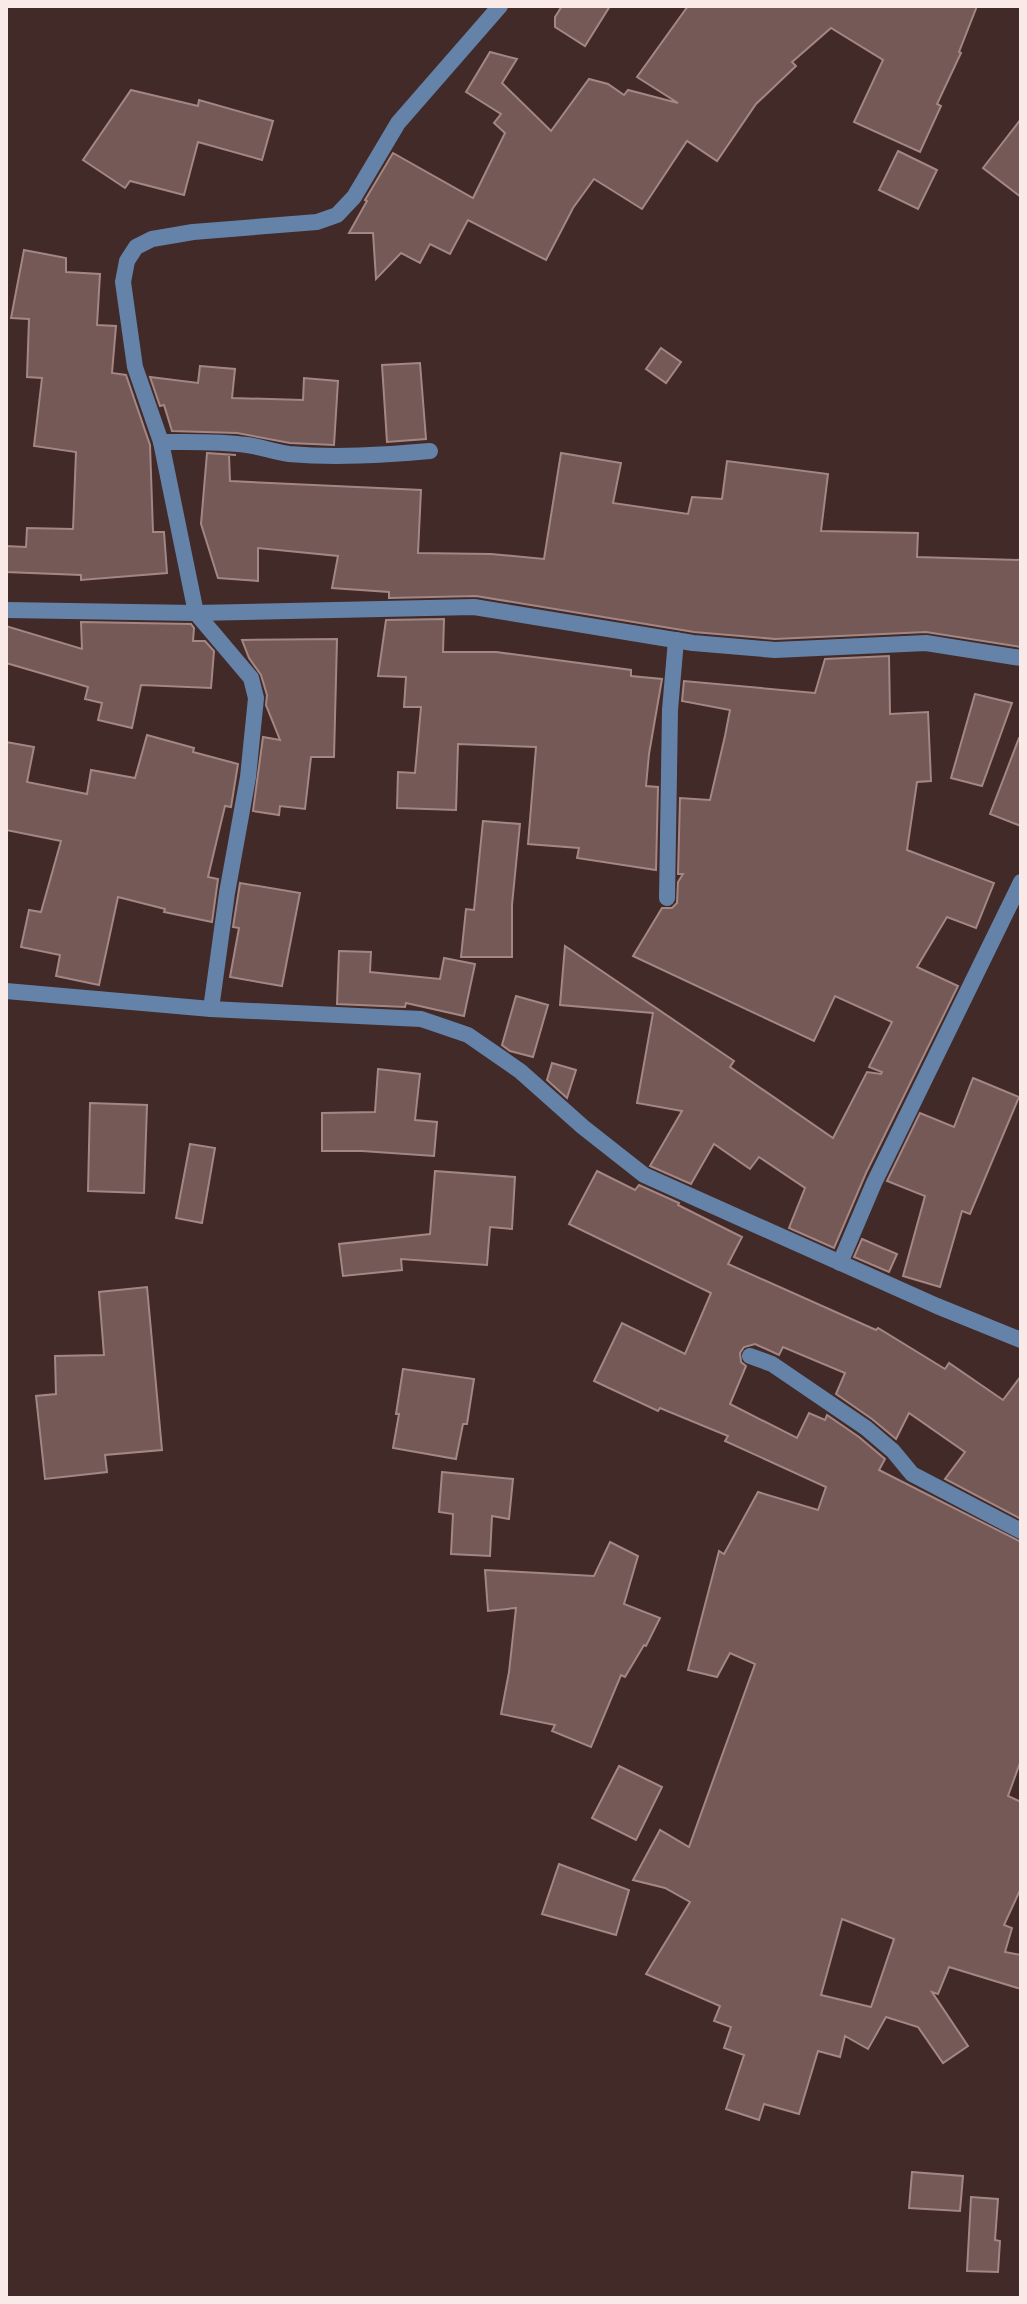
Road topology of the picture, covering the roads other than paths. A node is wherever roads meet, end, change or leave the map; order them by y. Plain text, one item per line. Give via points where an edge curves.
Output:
1 (500, 6) edge
2 (161, 442) junction
3 (430, 451) dead end
4 (6, 610) edge
5 (196, 613) junction
6 (676, 640) junction
7 (1021, 658) edge
8 (1021, 882) edge
9 (667, 898) dead end
10 (6, 991) edge
11 (211, 1009) junction
12 (840, 1263) junction
13 (1021, 1340) edge
14 (750, 1356) dead end
15 (1021, 1531) edge

1 - 2 street via 398,123 354,197 337,215 305,224 193,232 136,247 123,282 135,367
2 - 3 street via 246,445 324,456
2 - 5 street
4 - 5 street
5 - 6 street via 474,607
5 - 11 street via 251,678 256,698
6 - 7 street via 775,650 926,643
6 - 9 street
8 - 12 street
10 - 11 street
11 - 12 street via 421,1019 468,1035 520,1071 644,1175
12 - 13 street
14 - 15 street via 772,1364 866,1428 912,1474

